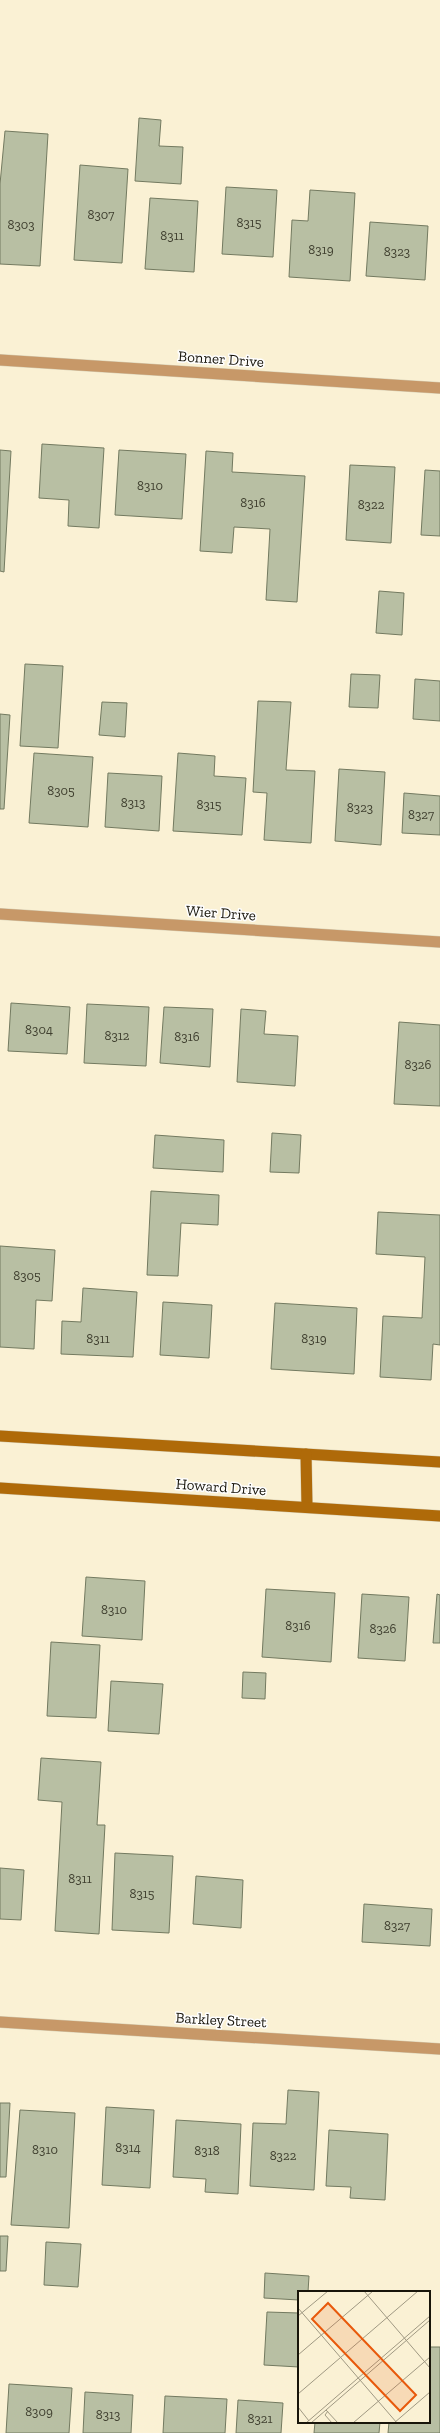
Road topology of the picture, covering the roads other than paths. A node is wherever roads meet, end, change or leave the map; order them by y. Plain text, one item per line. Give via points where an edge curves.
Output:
1 (0, 360) edge
2 (440, 388) edge
3 (0, 914) edge
4 (440, 942) edge
5 (0, 1436) edge
6 (306, 1454) junction
7 (440, 1462) edge
8 (0, 1488) edge
9 (307, 1507) junction
10 (440, 1516) edge
11 (0, 2022) edge
12 (440, 2049) edge

1 - 2 street, Bonner Drive
3 - 4 street, Wier Drive
5 - 6 main road
6 - 7 main road
6 - 9 main road
8 - 9 main road, Howard Drive
9 - 10 main road, Howard Drive
11 - 12 street, Barkley Street

